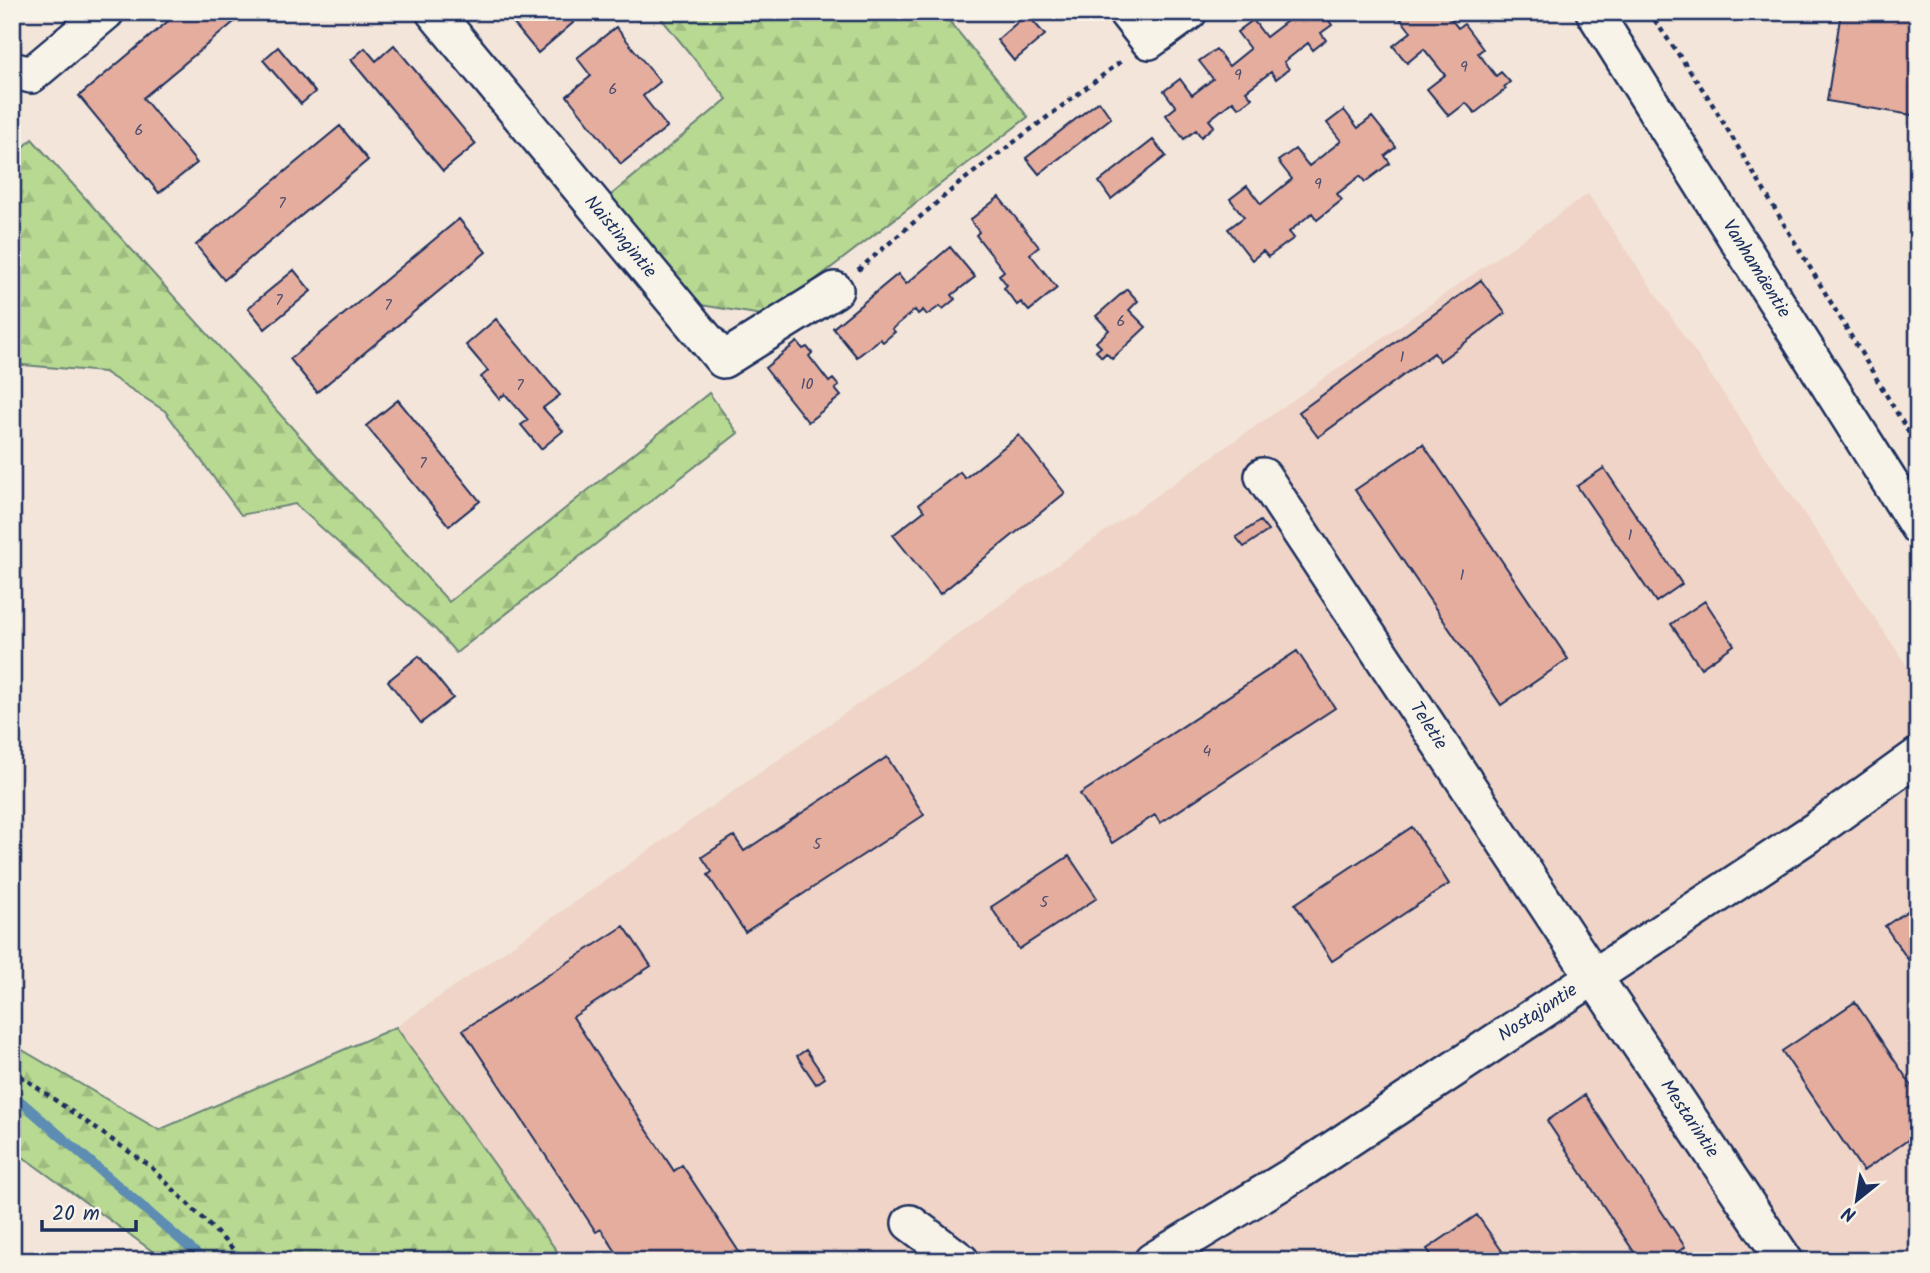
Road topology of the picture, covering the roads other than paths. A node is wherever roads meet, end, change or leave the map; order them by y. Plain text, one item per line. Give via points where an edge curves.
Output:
1 (106, 12) edge
2 (434, 12) edge
3 (1126, 12) edge
4 (1189, 12) edge
5 (1594, 12) edge
6 (12, 70) edge
7 (835, 290) road end
8 (1263, 476) dead end
9 (1918, 527) edge
10 (1918, 756) edge
11 (1594, 977) junction
12 (911, 1223) dead end
13 (961, 1261) edge
14 (1152, 1261) edge
15 (1785, 1261) edge

1 - 6 street via 31,75
2 - 7 street, Naistingintie via 723,360
3 - 4 street via 1149,41
5 - 9 street, Vanhamäentie
8 - 11 street, Teletie
10 - 11 street, Nostajantie
11 - 14 street, Nostajantie via 1300,1171
11 - 15 street, Mestarintie
12 - 13 street

